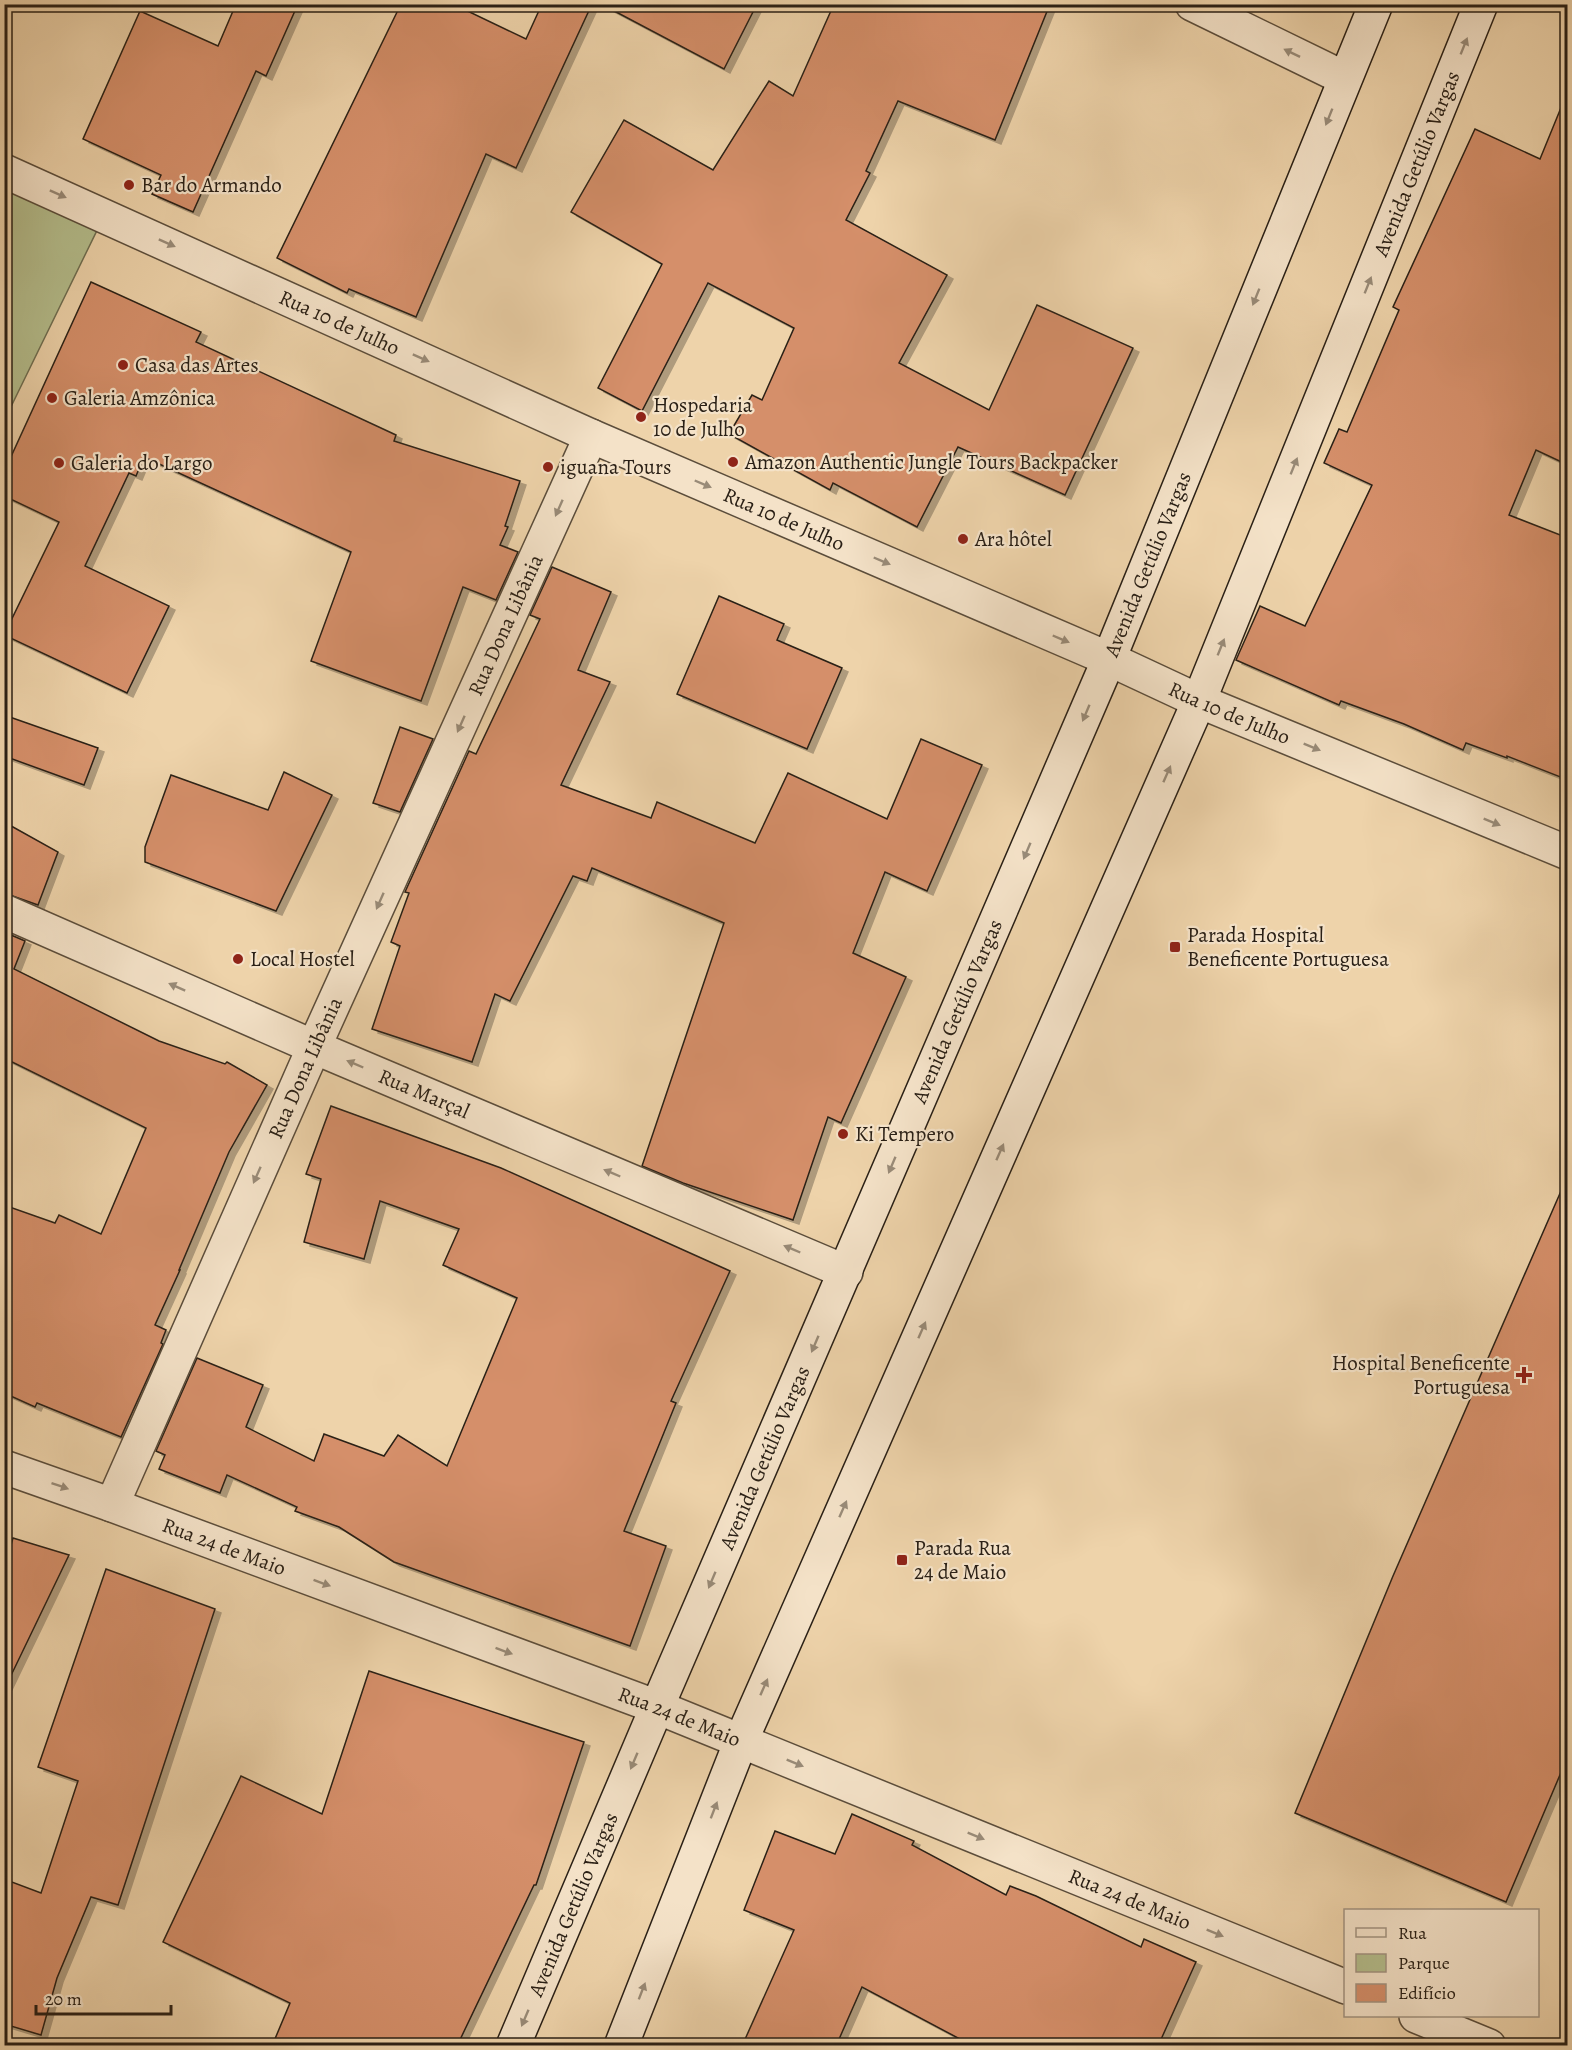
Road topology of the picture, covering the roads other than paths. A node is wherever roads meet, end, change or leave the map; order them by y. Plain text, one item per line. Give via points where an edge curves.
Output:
1 (1192, 4) edge
2 (1376, 4) edge
3 (1481, 4) edge
4 (1344, 78) junction
5 (4, 171) edge
6 (591, 436) junction
7 (1109, 659) junction
8 (1199, 701) junction
9 (1568, 853) edge
10 (4, 911) edge
11 (314, 1047) junction
12 (846, 1272) junction
13 (4, 1467) edge
14 (112, 1505) junction
15 (657, 1707) junction
16 (741, 1741) junction
17 (1344, 1986) edge
18 (1418, 2017) edge
19 (513, 2046) edge
20 (621, 2046) edge
21 (1490, 2046) edge

4 -> 1 street
2 - 4 street, Avenida Getúlio Vargas
8 -> 3 street, Avenida Getúlio Vargas
4 -> 7 street, Avenida Getúlio Vargas
5 -> 6 street, Rua 10 de Julho
6 -> 7 street, Rua 10 de Julho
6 -> 11 street, Rua Dona Libânia
7 - 8 street, Rua 10 de Julho
7 -> 12 street, Avenida Getúlio Vargas
8 -> 9 street, Rua 10 de Julho
16 -> 8 street, Avenida Getúlio Vargas
11 -> 10 street, Rua Marçal
12 -> 11 street, Rua Marçal
11 -> 14 street, Rua Dona Libânia
12 -> 15 street, Avenida Getúlio Vargas
13 -> 14 street, Rua 24 de Maio
14 -> 15 street, Rua 24 de Maio
15 - 16 street, Rua 24 de Maio
15 -> 19 street, Avenida Getúlio Vargas
16 -> 17 street, Rua 24 de Maio
20 -> 16 street, Avenida Getúlio Vargas
18 - 21 street

